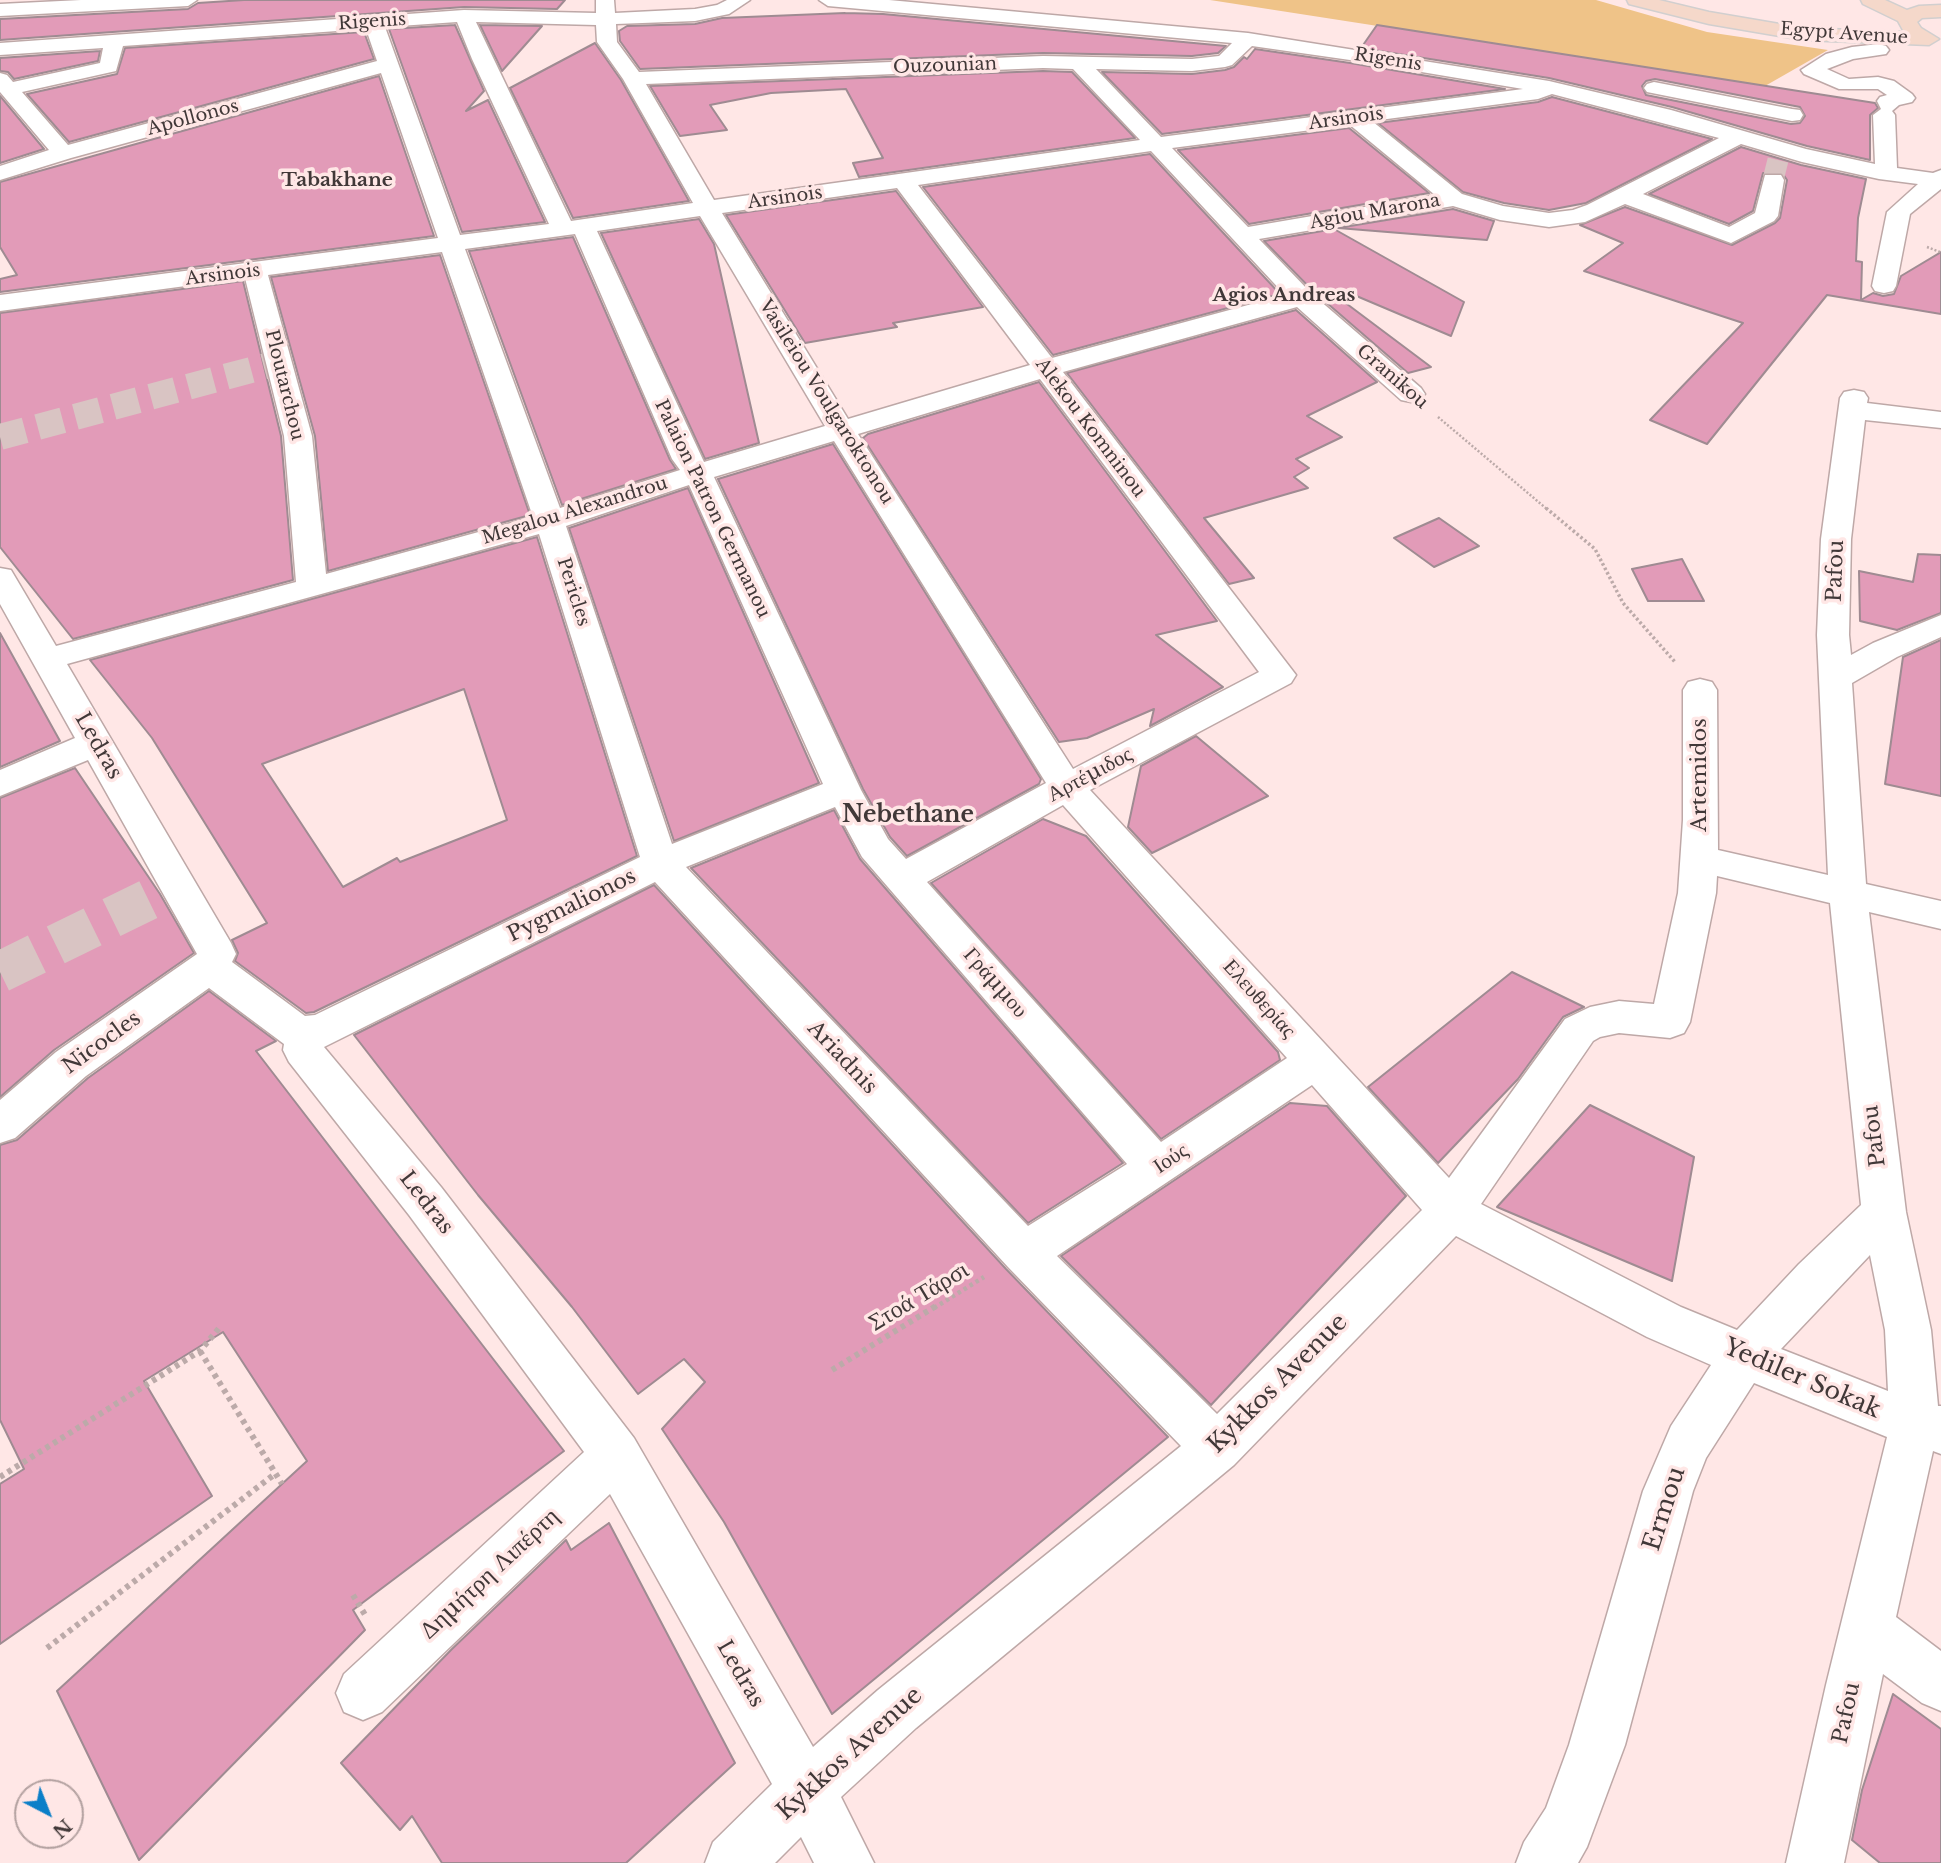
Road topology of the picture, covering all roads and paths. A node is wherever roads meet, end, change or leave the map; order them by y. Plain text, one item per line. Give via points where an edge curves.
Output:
1 (188, 0) edge
2 (627, 0) edge
3 (741, 0) edge
4 (828, 0) edge
5 (1028, 0) edge
6 (1636, 0) edge
7 (1870, 0) edge
8 (606, 9) edge
9 (1907, 9) edge
10 (0, 10) edge
11 (1940, 11) edge
12 (464, 16) junction
13 (1015, 16) junction
14 (373, 22) junction
15 (1248, 39) junction
16 (114, 40) junction
17 (1935, 41) edge
18 (0, 49) edge
19 (1879, 50) dead end
20 (1079, 63) junction
21 (387, 65) junction
22 (1583, 73) dead end
23 (633, 78) junction
24 (4, 84) edge
25 (1636, 84) dead end
26 (1542, 86) junction
27 (1792, 115) dead end
28 (1354, 118) junction
29 (1738, 137) junction
30 (1156, 144) junction
31 (63, 153) junction
32 (0, 154) edge
33 (1777, 163) junction
34 (27, 164) junction
35 (1886, 167) dead end
36 (0, 173) edge
37 (1939, 178) edge
38 (903, 180) junction
39 (1624, 195) junction
40 (1454, 198) junction
41 (708, 209) junction
42 (573, 228) junction
43 (1242, 235) junction
44 (450, 242) junction
45 (255, 271) junction
46 (1884, 286) dead end
47 (8, 297) edge
48 (1302, 298) junction
49 (1044, 369) junction
50 (1411, 394) joint
51 (1941, 421) edge
52 (841, 430) junction
53 (698, 473) junction
54 (549, 520) junction
55 (0, 577) edge
56 (312, 586) junction
57 (1941, 625) edge
58 (48, 659) junction
59 (1279, 675) joint
60 (1837, 677) junction
61 (1700, 690) joint
62 (96, 743) junction
63 (0, 784) edge
64 (1067, 787) junction
65 (843, 790) junction
66 (1700, 859) junction
67 (660, 863) junction
68 (903, 878) junction
69 (1848, 892) junction
70 (1941, 915) edge
71 (210, 967) junction
72 (307, 1032) junction
73 (1315, 1061) junction
74 (0, 1125) edge
75 (1157, 1168) junction
76 (1451, 1211) junction
77 (1884, 1212) junction
78 (1024, 1253) junction
79 (220, 1327) dead end
80 (200, 1351) junction
81 (1745, 1355) junction
82 (832, 1370) dead end
83 (1932, 1412) edge
84 (1217, 1448) junction
85 (616, 1455) junction
86 (275, 1474) junction
87 (0, 1477) edge
88 (282, 1484) dead end
89 (1866, 1628) junction
90 (47, 1648) dead end
91 (1941, 1684) edge
92 (363, 1692) dead end
93 (807, 1790) junction
94 (734, 1863) edge
95 (845, 1863) edge
96 (1545, 1863) edge
97 (1815, 1863) edge

1 - 10 street
2 - 8 street
3 - 8 street, Rigenis via 707,14
4 - 13 street, Rigenis
5 - 13 street
6 - 17 main road, Egypt Avenue via 1803,34
7 - 9 main road
8 - 12 street, Rigenis
8 - 23 street, Vasileiou Voulgaroktonou via 607,42
9 - 11 main road
9 - 17 main road via 1910,29
12 - 14 street, Rigenis
12 - 42 street, Palaion Patron Germanou via 482,60
13 - 15 street, Rigenis
14 - 16 street, Rigenis
14 - 21 street, Pericles
15 - 20 street, Ouzounian via 1232,57 1212,63
15 - 26 street, Rigenis via 1412,58
16 - 18 street, Rigenis
16 - 24 street via 108,66
19 - 35 street via 1852,52 1811,70 1846,85 1886,85 1905,98 1887,101
20 - 23 street, Ouzounian
20 - 30 street, Granikou
21 - 31 street, Apollonos
21 - 44 street, Pericles
22 - 26 street, Arsinois via 1553,75
23 - 41 street, Vasileiou Voulgaroktonou
24 - 31 street
25 - 27 street
26 - 28 street, Arsinois via 1538,93
26 - 29 street, Rigenis
28 - 30 street, Arsinois
28 - 40 street
29 - 33 street, Rigenis
29 - 39 street, Agiou Marona
30 - 38 street, Arsinois
30 - 43 street, Granikou
31 - 34 street, Apollonos
32 - 34 street
33 - 37 street, Rigenis
33 - 39 street via 1766,216 1731,236
34 - 36 street, Apollonos
37 - 46 street via 1899,212
38 - 41 street, Arsinois
38 - 49 street, Alekou Komninou
39 - 40 street, Agiou Marona via 1563,220 1520,218
40 - 43 street, Agiou Marona
41 - 42 street, Arsinois
41 - 52 street, Vasileiou Voulgaroktonou
42 - 44 street, Arsinois
42 - 53 street, Palaion Patron Germanou via 686,459
43 - 48 street, Granikou
44 - 45 street, Arsinois
44 - 54 street, Pericles
45 - 47 street, Arsinois
45 - 56 street, Ploutarchou via 272,364 298,436
48 - 49 street, Megalou Alexandrou
48 - 50 street, Granikou
49 - 52 street, Megalou Alexandrou
49 - 59 street, Alekou Komninou
50 - 61 path, Granikou via 1595,549 1623,603
51 - 60 street, Pafou via 1854,404 1836,539 1833,635
52 - 53 street, Megalou Alexandrou
52 - 64 street, Vasileiou Voulgaroktonou
53 - 54 street, Megalou Alexandrou
53 - 65 street, Palaion Patron Germanou
54 - 56 street, Megalou Alexandrou
54 - 67 street, Pericles
55 - 58 street, Ledras
56 - 58 street, Megalou Alexandrou
57 - 60 street
58 - 62 street, Ledras
59 - 64 street, Αρτέμιδος
60 - 69 street, Pafou
61 - 66 street, Artemidos
62 - 63 street
62 - 71 street, Ledras via 169,888 217,954
64 - 68 street, Αρτέμιδος
64 - 73 street, Ελευθερίας
65 - 67 street, Pygmalionos
65 - 68 street, Γράμμου via 875,848
66 - 69 street
66 - 76 street, Kykkos Avenue via 1670,1022 1619,1017 1580,1030
67 - 72 street, Pygmalionos via 321,1030
67 - 78 street, Ariadnis
68 - 75 street, Γράμμου
69 - 70 street
69 - 77 street, Pafou
71 - 72 street via 298,1033
71 - 74 street, Nicocles via 71,1063
72 - 85 street, Ledras via 303,1050 425,1201
73 - 75 street, Ιούς
73 - 76 street, Ελευθερίας
75 - 78 street, Ιούς
76 - 81 street, Yediler Sokak via 1664,1322
76 - 84 street, Kykkos Avenue
77 - 81 street, Ermou
77 - 83 street, Pafou via 1908,1330
78 - 82 path, Στοά Τάρσι
78 - 84 street, Ariadnis
79 - 80 path
80 - 86 path
80 - 87 path
81 - 83 street, Yediler Sokak via 1870,1409
81 - 96 street, Ermou via 1688,1443 1668,1491 1597,1745 1567,1827
83 - 89 street, Pafou
84 - 93 street, Kykkos Avenue via 897,1709
85 - 92 street, Δημήτρη Λιπέρτη
85 - 93 street, Ledras
86 - 88 path
86 - 90 path
89 - 91 street
89 - 97 street, Pafou
93 - 94 street, Kykkos Avenue
93 - 95 street, Ledras

